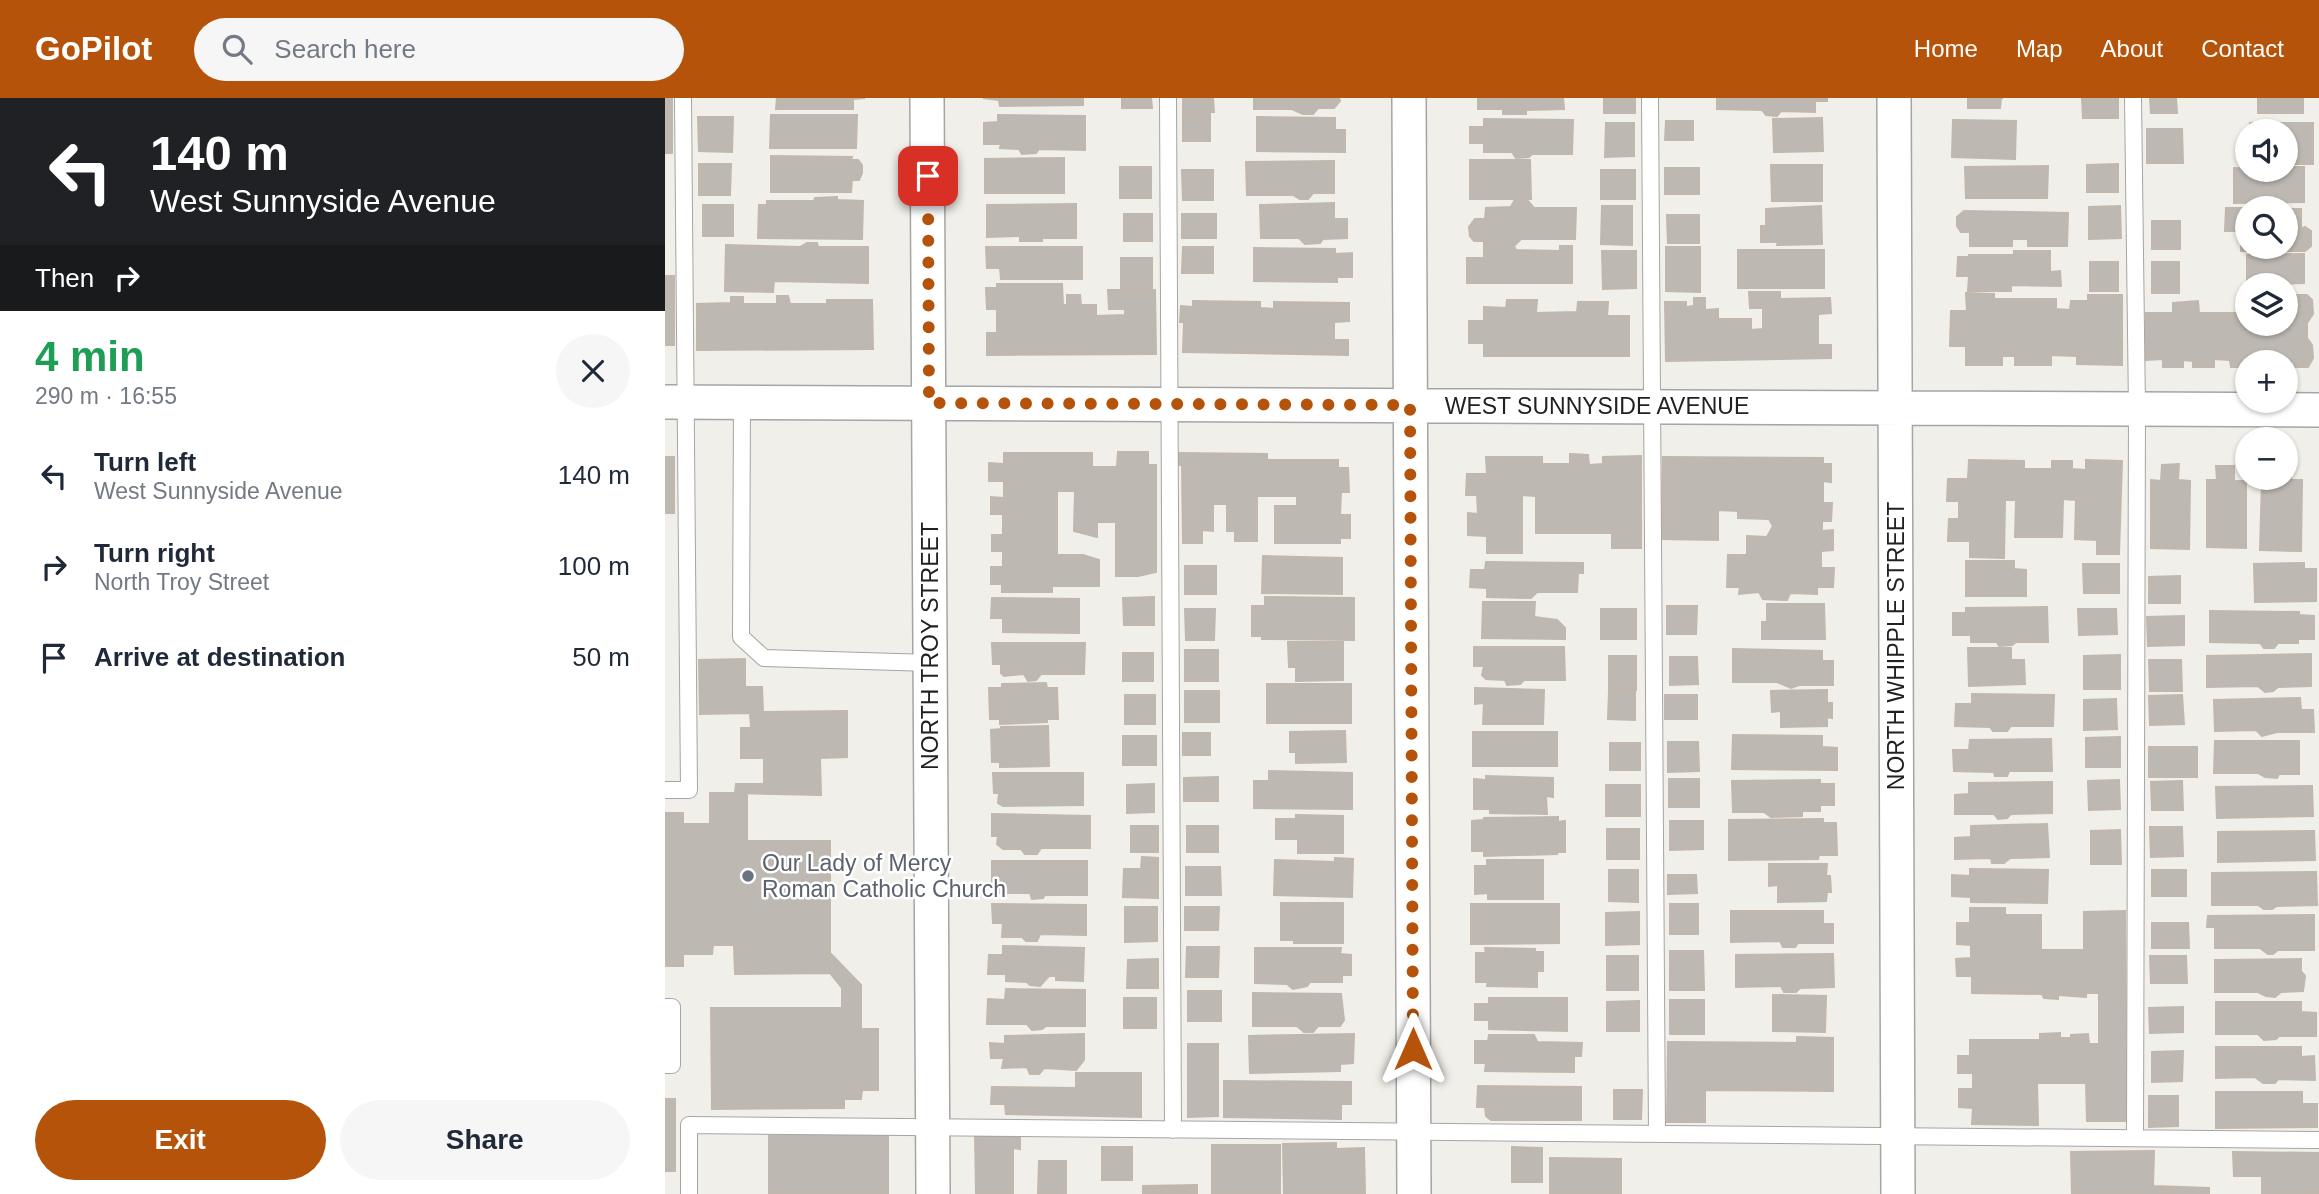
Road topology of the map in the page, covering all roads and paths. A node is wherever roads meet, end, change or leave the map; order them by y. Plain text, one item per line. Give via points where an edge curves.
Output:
1 (683, 98) edge
2 (927, 98) edge
3 (1168, 98) edge
4 (1409, 98) edge
5 (1650, 98) edge
6 (1894, 98) edge
7 (2133, 98) edge
8 (675, 402) edge
9 (742, 402) junction
10 (929, 403) junction
11 (1168, 404) junction
12 (1410, 405) junction
13 (1652, 407) junction
14 (1895, 408) junction
15 (2137, 409) junction
16 (2319, 410) edge
17 (930, 663) junction
18 (665, 790) edge
19 (665, 1007) edge
20 (665, 1065) edge
21 (932, 1128) junction
22 (1173, 1130) junction
23 (1414, 1132) junction
24 (1657, 1134) junction
25 (1897, 1136) junction
26 (2135, 1138) junction
27 (2319, 1140) edge
28 (689, 1194) edge
29 (933, 1194) edge
30 (1414, 1194) edge
31 (1898, 1194) edge

1 - 8 lane
2 - 10 street, NORTH TROY STREET
3 - 11 lane
4 - 12 street
5 - 13 lane
6 - 14 street, NORTH WHIPPLE STREET
7 - 15 lane
8 - 9 street, WEST SUNNYSIDE AVENUE
8 - 18 lane via 689,790
9 - 10 street, WEST SUNNYSIDE AVENUE
9 - 17 lane via 741,637 764,658
10 - 11 street, WEST SUNNYSIDE AVENUE
10 - 17 street, NORTH TROY STREET
11 - 12 street, WEST SUNNYSIDE AVENUE
11 - 22 lane
12 - 13 street, WEST SUNNYSIDE AVENUE
12 - 23 street
13 - 14 street, WEST SUNNYSIDE AVENUE
13 - 24 lane
14 - 15 street, WEST SUNNYSIDE AVENUE
14 - 25 street, NORTH WHIPPLE STREET
15 - 16 street, WEST SUNNYSIDE AVENUE
15 - 26 lane
17 - 21 street, NORTH TROY STREET
19 - 20 lane via 672,1007 672,1065
21 - 22 lane
21 - 28 lane via 689,1125
21 - 29 street, NORTH TROY STREET
22 - 23 lane
23 - 24 lane
23 - 30 street
24 - 25 lane
25 - 26 lane
25 - 31 street, NORTH WHIPPLE STREET
26 - 27 lane

